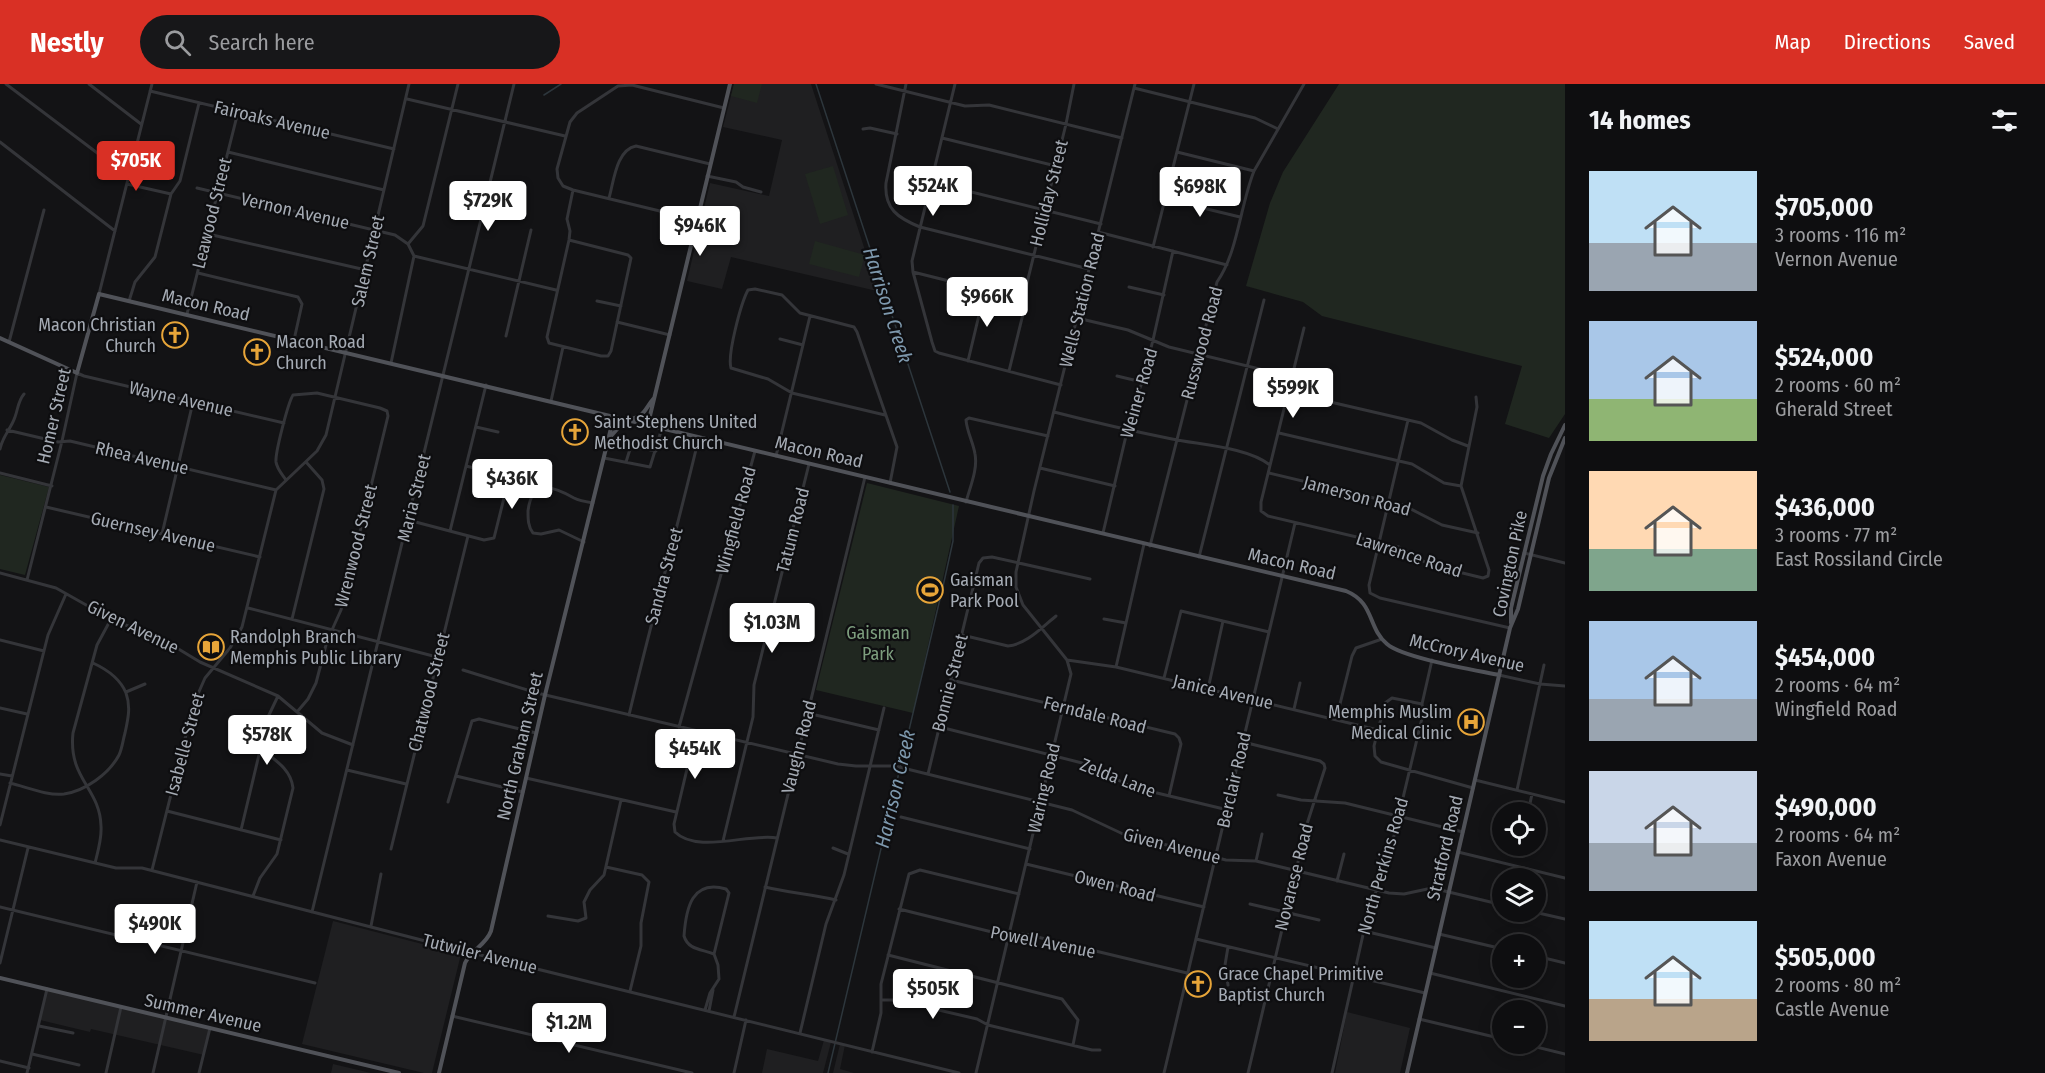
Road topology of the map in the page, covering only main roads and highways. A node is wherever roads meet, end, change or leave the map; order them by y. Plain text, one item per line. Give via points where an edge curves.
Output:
1 (730, 84) edge
2 (99, 294) joint
3 (0, 338) edge
4 (655, 398) junction
5 (614, 416) junction
6 (629, 420) junction
7 (648, 424) junction
8 (1565, 425) edge
9 (1565, 438) edge
10 (608, 439) junction
11 (1510, 628) junction
12 (1382, 639) joint
13 (1499, 675) junction
14 (0, 978) edge
15 (399, 1073) edge
16 (439, 1073) edge
17 (1407, 1073) edge

1 - 4 main road
2 - 3 main road, Homer Street via 77,372
2 - 5 main road, Macon Road
4 - 6 main road via 642,416
4 - 7 main road
5 - 6 main road, Macon Road
5 - 10 main road, North Graham Street
6 - 7 main road, Macon Road
6 - 10 main road
7 - 12 main road, Macon Road via 1347,591 1370,611
8 - 11 main road, Covington Pike via 1543,476 1511,608
9 - 11 main road, Covington Pike via 1549,478
10 - 16 main road, North Graham Street via 491,931 465,963
11 - 13 main road, Stratford Road
12 - 13 main road, McCrory Avenue via 1397,651
13 - 17 main road, Stratford Road
14 - 15 main road, Summer Avenue

